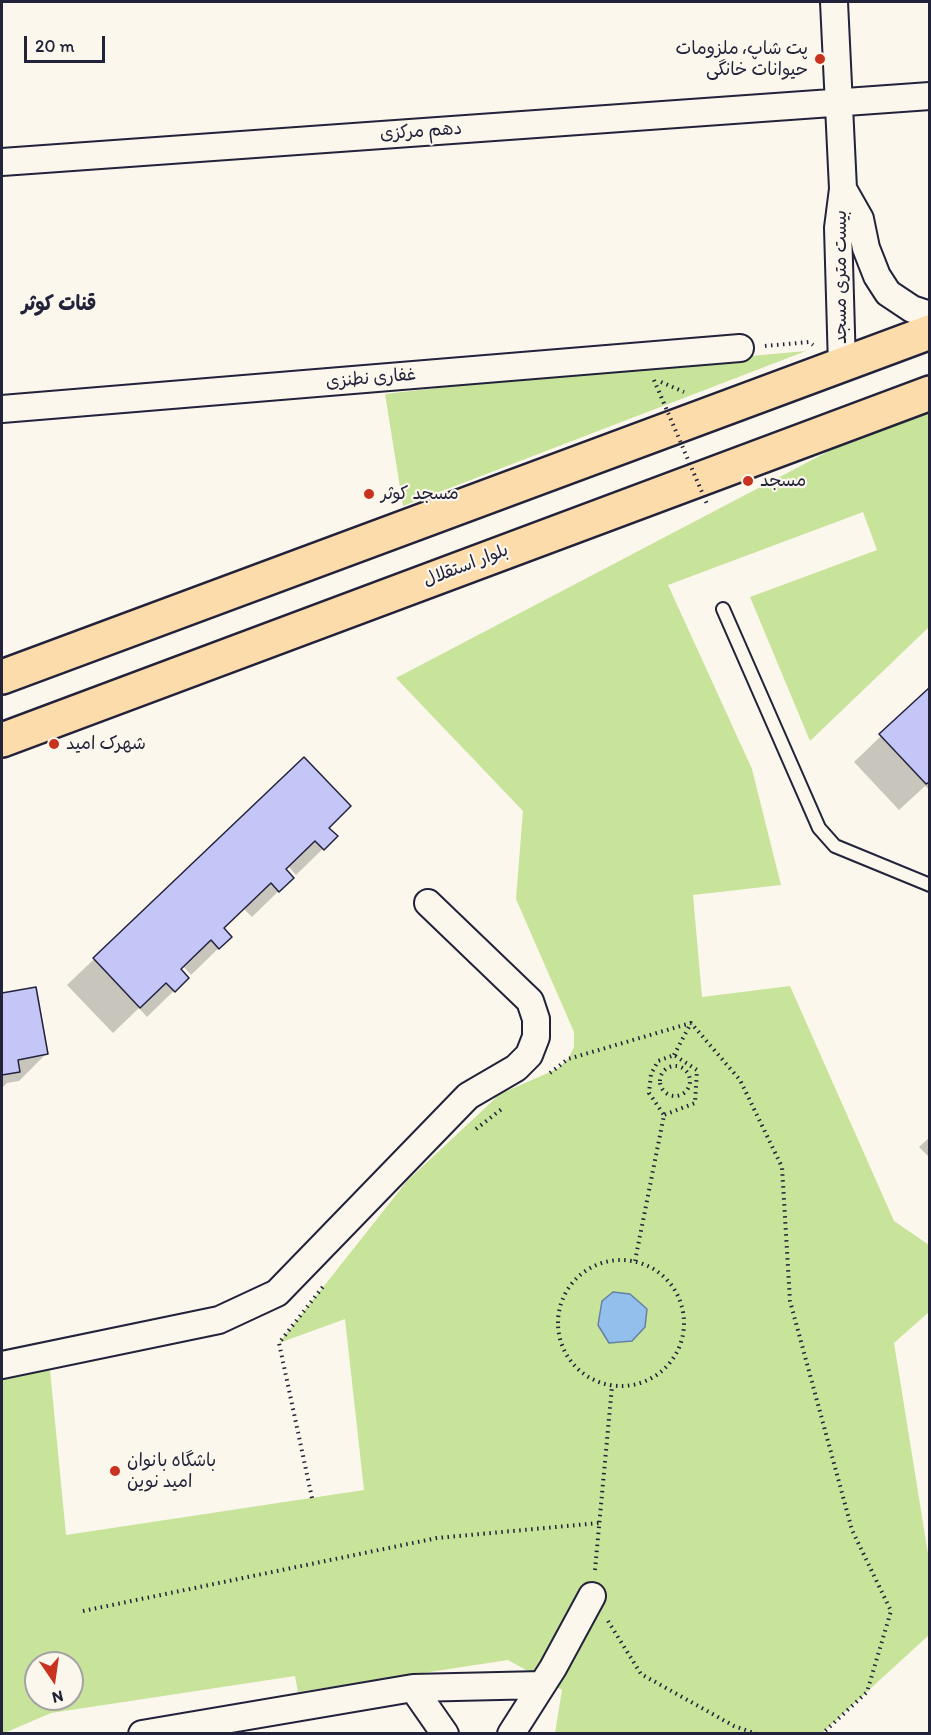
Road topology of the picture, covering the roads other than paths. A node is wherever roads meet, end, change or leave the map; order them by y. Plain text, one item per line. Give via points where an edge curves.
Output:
1 (834, 2) edge
2 (930, 96) edge
3 (840, 102) junction
4 (2, 162) edge
5 (843, 189) junction
6 (930, 315) edge
7 (930, 332) edge
8 (740, 348) dead end
9 (842, 366) junction
10 (930, 393) edge
11 (2, 409) edge
12 (723, 609) dead end
13 (2, 677) edge
14 (2, 740) edge
15 (930, 885) edge
16 (428, 903) dead end
17 (2, 1365) edge
18 (592, 1596) road end
19 (542, 1685) junction
20 (413, 1689) junction
21 (142, 1734) edge
22 (445, 1734) edge
23 (511, 1734) edge

1 - 3 street, بیست متری مسجد
2 - 3 street, دهم مرکزی
3 - 4 street, دهم مرکزی
3 - 5 street, بیست متری مسجد
5 - 6 street, بیست متری مسجد via 860,219 866,248 888,293 912,309
5 - 9 street, بیست متری مسجد via 838,228
7 - 9 main road
8 - 11 street, غفاری نطنزی
9 - 13 main road
10 - 14 main road, بلوار استقلال
12 - 15 lane via 819,828 835,846
16 - 17 street via 530,1001 536,1037 529,1055 516,1068 468,1096 277,1293 219,1320
18 - 19 street
19 - 20 street
19 - 23 street
20 - 21 street
20 - 22 street

